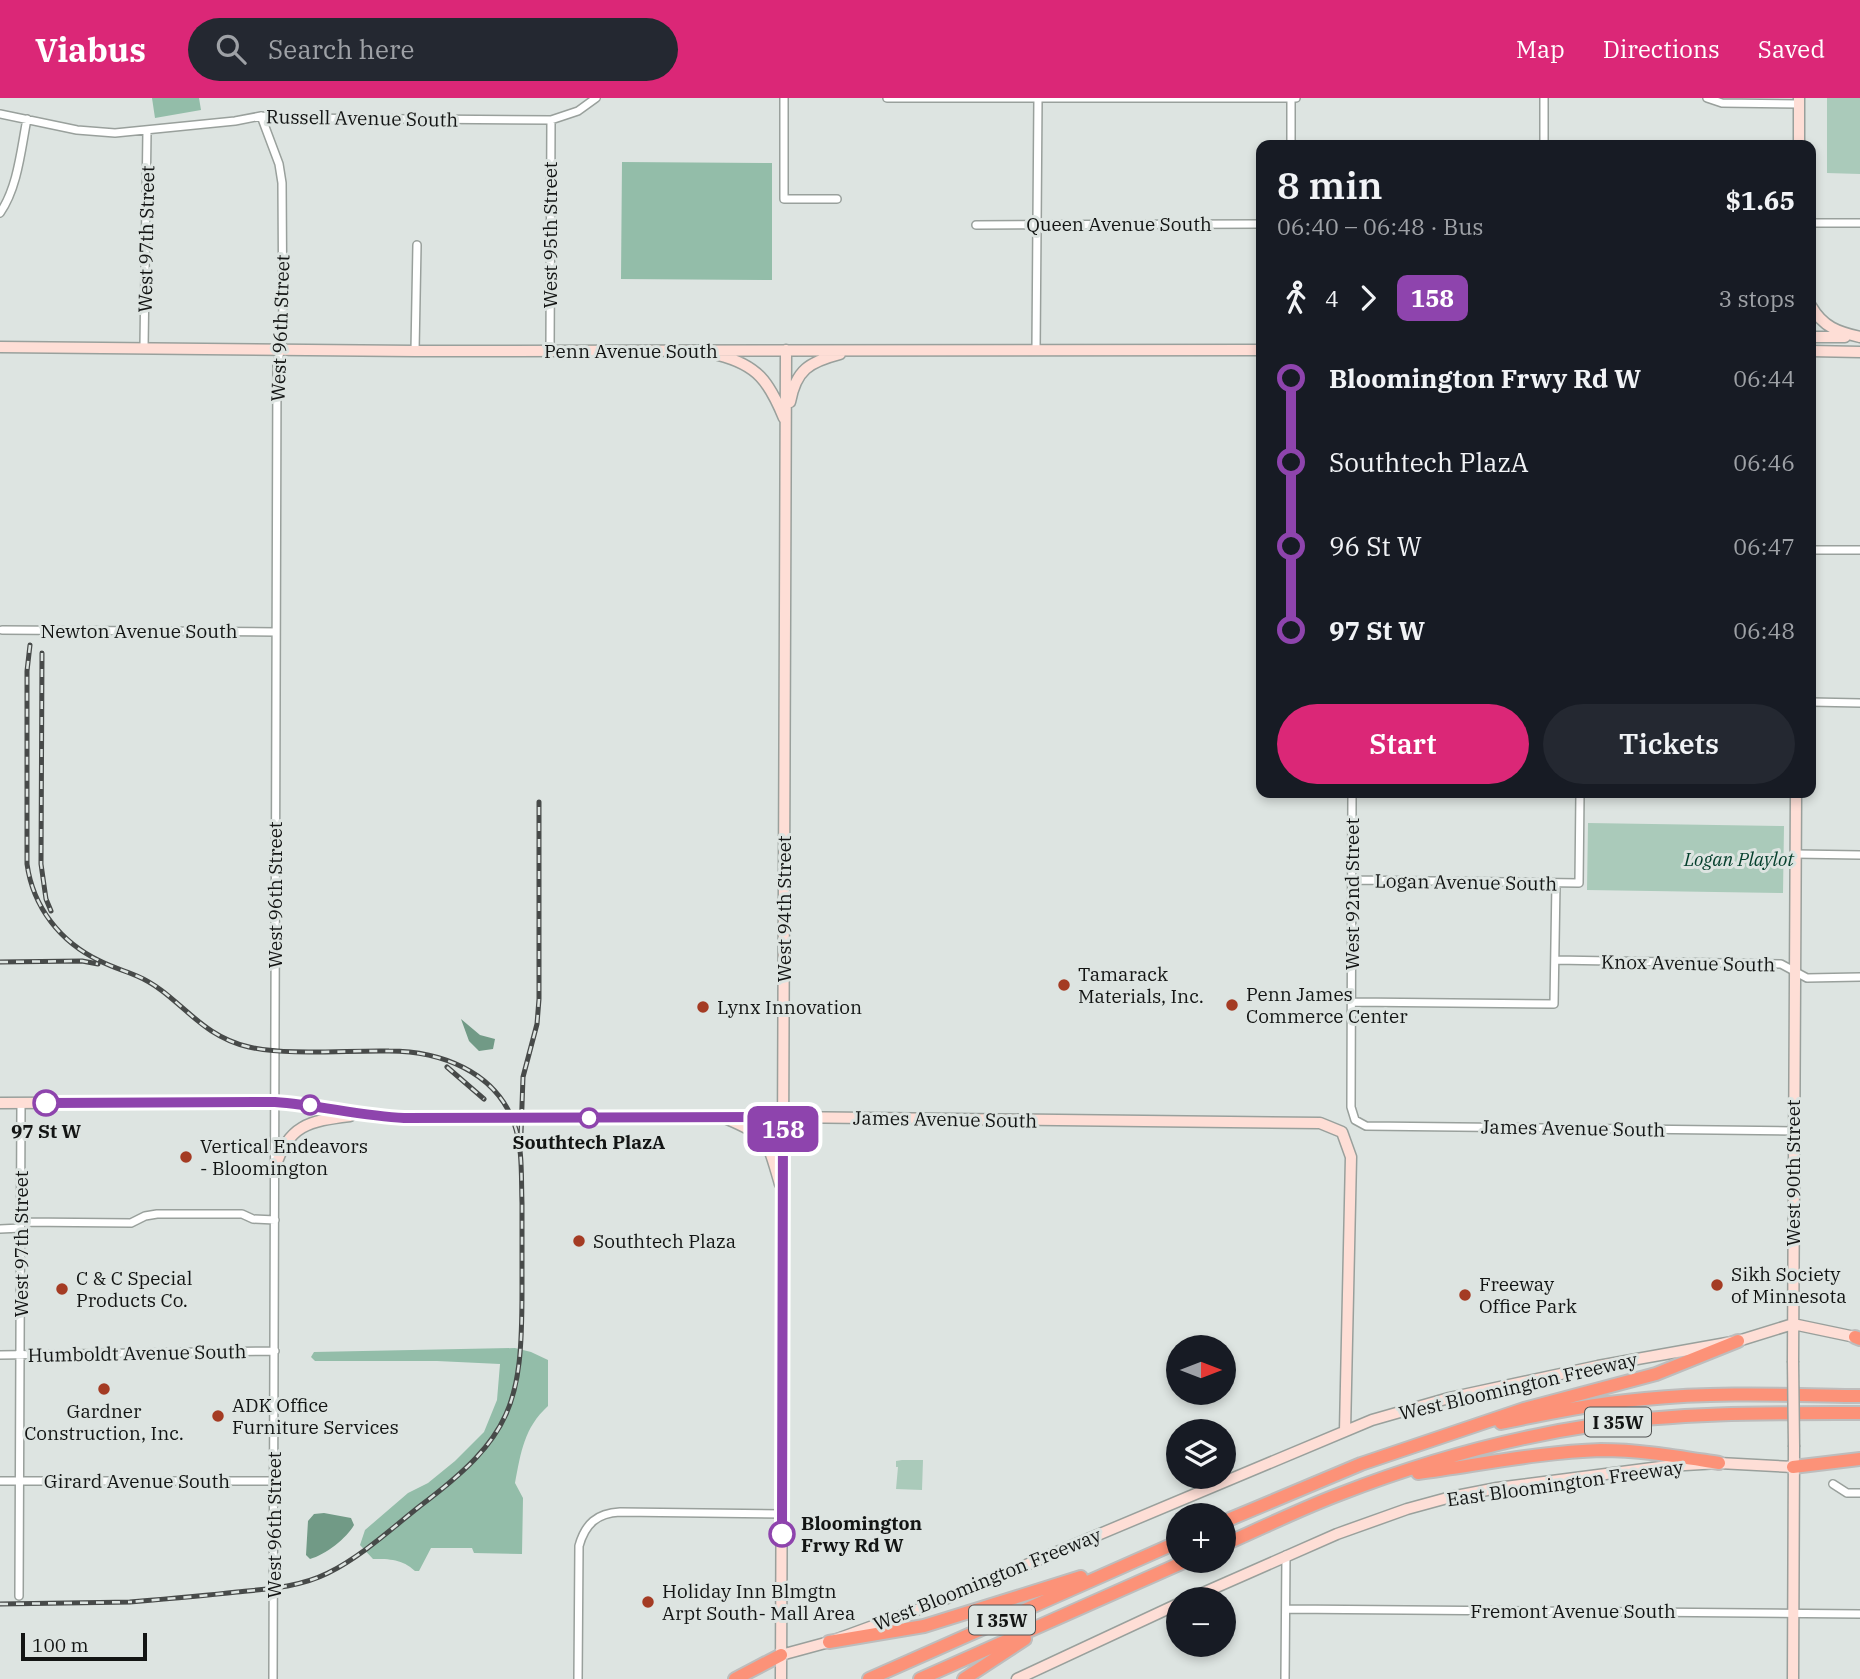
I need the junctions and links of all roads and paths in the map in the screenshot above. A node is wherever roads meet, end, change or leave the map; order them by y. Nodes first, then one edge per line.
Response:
1 (596, 98) edge
2 (784, 98) edge
3 (887, 98) edge
4 (1294, 98) edge
5 (1544, 98) edge
6 (1707, 98) edge
7 (1038, 99) edge
8 (1799, 101) edge
9 (0, 114) edge
10 (261, 116) junction
11 (27, 118) junction
12 (551, 120) junction
13 (148, 131) junction
14 (1291, 140) edge
15 (1544, 140) edge
16 (1799, 140) edge
17 (837, 199) dead end
18 (0, 213) edge
19 (1816, 223) edge
20 (1860, 223) edge
21 (1256, 224) edge
22 (976, 225) dead end
23 (1038, 225) junction
24 (416, 245) dead end
25 (1816, 313) edge
26 (1816, 337) edge
27 (1860, 337) edge
28 (0, 346) edge
29 (144, 347) junction
30 (280, 348) junction
31 (786, 350) junction
32 (1036, 350) junction
33 (1256, 350) edge
34 (415, 351) junction
35 (550, 351) junction
36 (704, 351) junction
37 (853, 351) junction
38 (1816, 351) edge
39 (1860, 352) edge
40 (785, 423) junction
41 (1816, 550) edge
42 (1860, 550) edge
43 (2, 630) dead end
44 (276, 632) junction
45 (1816, 702) edge
46 (1860, 702) edge
47 (1352, 798) edge
48 (1580, 798) edge
49 (1796, 798) edge
50 (1795, 854) junction
51 (1860, 855) edge
52 (1352, 880) junction
53 (1556, 883) junction
54 (1555, 960) junction
55 (1794, 971) junction
56 (1860, 977) edge
57 (1352, 1002) junction
58 (275, 1102) junction
59 (0, 1103) edge
60 (21, 1103) junction
61 (364, 1115) junction
62 (783, 1117) junction
63 (723, 1118) junction
64 (1355, 1120) joint
65 (1793, 1131) junction
66 (275, 1168) junction
67 (783, 1192) junction
68 (275, 1220) junction
69 (21, 1225) junction
70 (0, 1228) edge
71 (1793, 1324) junction
72 (1858, 1338) edge
73 (1738, 1341) junction
74 (275, 1351) junction
75 (0, 1354) edge
76 (20, 1354) junction
77 (1860, 1396) edge
78 (1860, 1413) edge
79 (1345, 1431) junction
80 (1440, 1437) junction
81 (1860, 1459) edge
82 (1719, 1463) junction
83 (1793, 1467) junction
84 (1383, 1478) junction
85 (0, 1481) edge
86 (20, 1481) junction
87 (274, 1481) junction
88 (1833, 1484) dead end
89 (1860, 1493) edge
90 (782, 1514) junction
91 (1236, 1517) edge
92 (1236, 1539) edge
93 (1166, 1547) edge
94 (1286, 1555) junction
95 (1135, 1561) junction
96 (1166, 1570) edge
97 (1216, 1587) edge
98 (19, 1596) dead end
99 (1286, 1609) junction
100 (1166, 1610) edge
101 (1793, 1613) junction
102 (1860, 1614) edge
103 (1056, 1619) junction
104 (829, 1642) junction
105 (781, 1655) junction
106 (273, 1679) edge
107 (578, 1679) edge
108 (735, 1679) edge
109 (780, 1679) edge
110 (869, 1679) edge
111 (920, 1679) edge
112 (964, 1679) edge
113 (1017, 1679) edge
114 (1285, 1679) edge
115 (1793, 1679) edge

1 - 12 street, Russell Avenue South
2 - 17 street
3 - 7 street
4 - 7 street
4 - 14 street
5 - 15 street
6 - 8 street
7 - 23 street
8 - 16 street
9 - 11 street, Russell Avenue South
10 - 12 street, Russell Avenue South
10 - 13 street, Russell Avenue South
10 - 30 street, West 96th Street
11 - 13 street, Russell Avenue South
11 - 18 street
12 - 35 street, West 95th Street
13 - 29 street, West 97th Street
19 - 20 street
21 - 23 street, Queen Avenue South
22 - 23 street, Queen Avenue South
23 - 32 street
24 - 34 street
25 - 27 street
26 - 27 street
28 - 29 street, Penn Avenue South
29 - 30 street, Penn Avenue South
30 - 34 street, Penn Avenue South
30 - 44 street, West 96th Street
31 - 36 street, Penn Avenue South
31 - 37 street, Penn Avenue South
31 - 40 street, West 94th Street
32 - 33 street, Penn Avenue South
32 - 37 street, Penn Avenue South
34 - 35 street, Penn Avenue South
35 - 36 street, Penn Avenue South
36 - 40 street
37 - 40 street
38 - 39 street
40 - 62 street, West 94th Street
41 - 42 street
43 - 44 street, Newton Avenue South
44 - 58 street, West 96th Street
45 - 46 street
47 - 52 street, West 92nd Street
48 - 53 street, Logan Avenue South
49 - 50 street, West 90th Street
50 - 51 street
50 - 55 street, West 90th Street
52 - 53 street, Logan Avenue South
52 - 57 street, West 92nd Street
53 - 54 street
54 - 55 street, Knox Avenue South
54 - 57 street
55 - 56 street, Knox Avenue South
55 - 65 street, West 90th Street
57 - 64 street, West 92nd Street
58 - 60 street, James Avenue South
58 - 61 street, James Avenue South
58 - 66 street, West 96th Street
59 - 60 street, James Avenue South
60 - 69 street, West 97th Street
61 - 63 street, James Avenue South
61 - 66 street
62 - 63 street, James Avenue South
62 - 67 street, West 94th Street
62 - 79 street, James Avenue South
63 - 67 street
64 - 65 street, James Avenue South
65 - 71 street, West 90th Street
66 - 68 street, West 96th Street
67 - 90 street, West 94th Street
68 - 69 street
68 - 74 street, West 96th Street
69 - 70 street
69 - 76 street, West 97th Street
71 - 72 street
71 - 73 street, West Bloomington Freeway
71 - 83 street, West 90th Street, bridge
73 - 79 street, West Bloomington Freeway
73 - 80 highway
74 - 76 street, Humboldt Avenue South
74 - 87 street, West 96th Street
75 - 76 street, Humboldt Avenue South
76 - 86 street, West 97th Street
77 - 80 highway, I 35W
78 - 84 highway, I 35W
79 - 104 street, West Bloomington Freeway
80 - 91 highway, I 35W
81 - 83 highway
82 - 83 street, East Bloomington Freeway
82 - 84 highway
82 - 94 street, East Bloomington Freeway
83 - 101 street, West 90th Street
84 - 92 highway, I 35W
85 - 86 street, Girard Avenue South
86 - 87 street, Girard Avenue South
86 - 98 street, West 97th Street
87 - 106 street, West 96th Street
88 - 89 street
90 - 105 street, West 94th Street
90 - 107 street
93 - 95 highway, I 35W
94 - 97 street, East Bloomington Freeway
94 - 99 street
95 - 104 highway
95 - 110 highway, I 35W
96 - 103 highway, I 35W
99 - 101 street, Fremont Avenue South
99 - 114 street
100 - 113 street
101 - 102 street, Fremont Avenue South
101 - 115 street, West 90th Street
103 - 111 highway, I 35W
103 - 112 highway
104 - 105 street, West Bloomington Freeway
105 - 108 highway
105 - 109 street, West 94th Street

